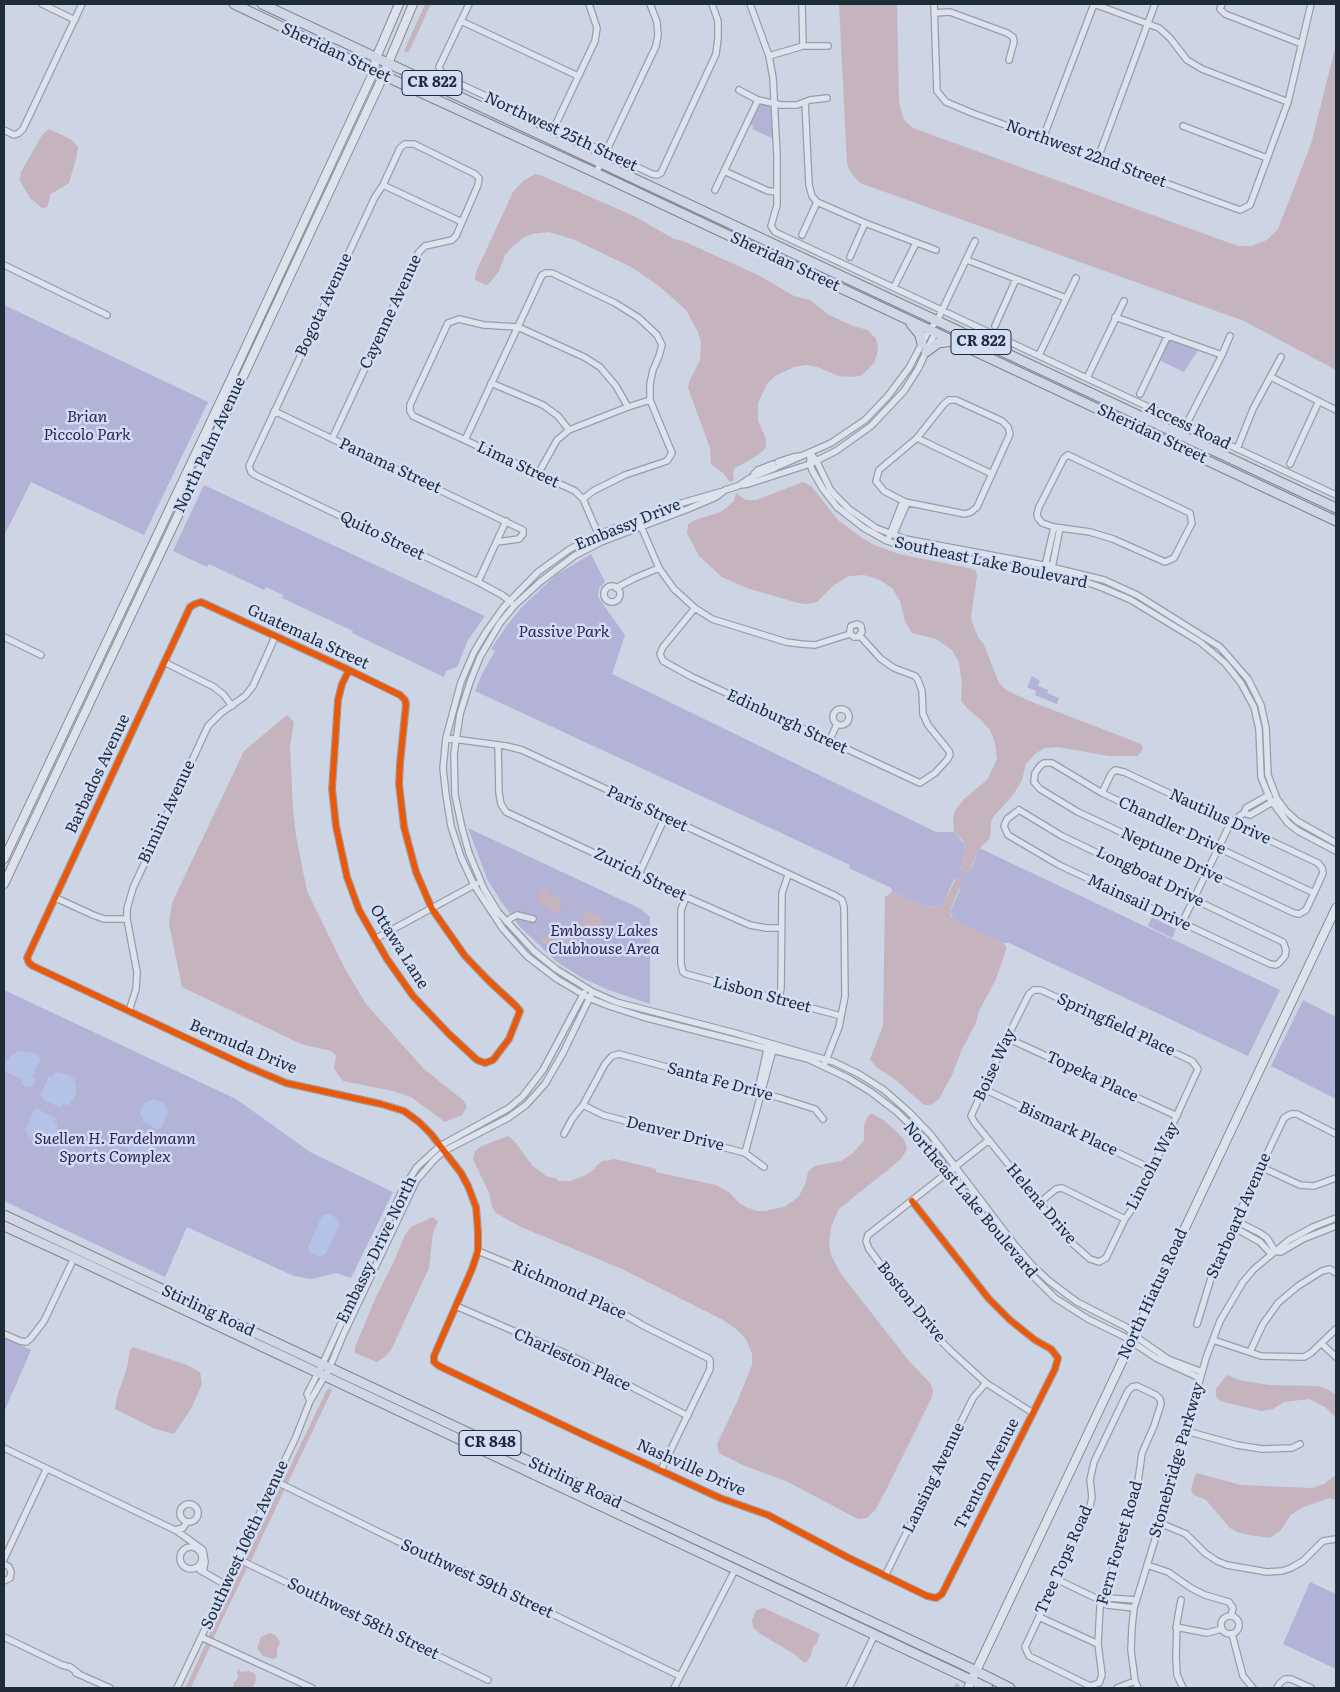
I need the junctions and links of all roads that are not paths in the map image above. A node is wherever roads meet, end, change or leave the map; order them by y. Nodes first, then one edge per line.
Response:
1 (42, 4) edge
2 (82, 4) edge
3 (234, 4) edge
4 (262, 4) edge
5 (399, 4) edge
6 (413, 4) edge
7 (469, 4) edge
8 (589, 4) edge
9 (650, 4) edge
10 (712, 4) edge
11 (758, 4) edge
12 (802, 4) edge
13 (934, 4) edge
14 (1094, 4) edge
15 (1155, 4) edge
16 (1222, 4) edge
17 (1311, 4) edge
18 (750, 5) edge
19 (934, 13) junction
20 (75, 20) junction
21 (461, 21) junction
22 (1148, 24) junction
23 (1302, 44) junction
24 (803, 46) junction
25 (828, 46) dead end
26 (769, 56) junction
27 (376, 58) junction
28 (1009, 60) dead end
29 (388, 63) junction
30 (374, 71) junction
31 (384, 76) junction
32 (578, 76) junction
33 (739, 90) dead end
34 (827, 98) dead end
35 (758, 100) junction
36 (805, 102) junction
37 (1288, 102) junction
38 (775, 104) junction
39 (1184, 126) dead end
40 (554, 128) junction
41 (4, 130) edge
42 (1044, 138) junction
43 (606, 152) junction
44 (1098, 158) junction
45 (1268, 158) junction
46 (601, 163) junction
47 (724, 171) junction
48 (596, 174) junction
49 (479, 178) joint
50 (383, 185) junction
51 (715, 190) dead end
52 (777, 192) junction
53 (817, 202) junction
54 (462, 222) junction
55 (865, 224) junction
56 (802, 235) dead end
57 (975, 241) dead end
58 (916, 243) junction
59 (936, 250) dead end
60 (850, 257) dead end
61 (967, 260) junction
62 (4, 265) edge
63 (846, 265) junction
64 (841, 276) junction
65 (1076, 278) dead end
66 (1016, 279) junction
67 (894, 287) junction
68 (1066, 298) junction
69 (1124, 301) dead end
70 (942, 311) junction
71 (107, 315) dead end
72 (1115, 317) junction
73 (908, 320) junction
74 (937, 321) junction
75 (995, 326) dead end
76 (518, 327) junction
77 (933, 331) junction
78 (1168, 335) junction
79 (1230, 336) dead end
80 (952, 341) junction
81 (924, 348) junction
82 (1222, 355) junction
83 (1039, 356) junction
84 (1281, 357) dead end
85 (1272, 377) junction
86 (1087, 378) junction
87 (491, 383) junction
88 (1140, 394) dead end
89 (650, 400) junction
90 (1319, 401) junction
91 (628, 407) junction
92 (1336, 410) edge
93 (274, 411) junction
94 (1132, 412) junction
95 (1127, 422) junction
96 (1186, 425) junction
97 (570, 430) junction
98 (917, 438) junction
99 (332, 439) junction
100 (466, 440) junction
101 (1237, 449) junction
102 (810, 453) junction
103 (816, 460) junction
104 (810, 464) junction
105 (1290, 464) dead end
106 (250, 469) joint
107 (538, 474) junction
108 (992, 474) junction
109 (738, 486) junction
110 (725, 490) junction
111 (1336, 494) edge
112 (583, 499) junction
113 (905, 502) junction
114 (1332, 506) edge
115 (1324, 515) junction
116 (506, 520) junction
117 (639, 520) junction
118 (1336, 521) edge
119 (1057, 527) junction
120 (642, 528) junction
121 (158, 532) junction
122 (598, 534) junction
123 (890, 534) junction
124 (168, 536) junction
125 (887, 541) junction
126 (497, 542) junction
127 (602, 542) junction
128 (1049, 567) junction
129 (658, 568) junction
130 (1047, 574) junction
131 (478, 582) junction
132 (616, 588) dead end
133 (198, 603) joint
134 (512, 603) junction
135 (695, 608) junction
136 (850, 634) junction
137 (860, 636) junction
138 (4, 637) edge
139 (275, 637) junction
140 (41, 655) dead end
141 (164, 662) junction
142 (349, 670) junction
143 (232, 706) junction
144 (837, 724) dead end
145 (446, 738) junction
146 (456, 739) junction
147 (829, 742) junction
148 (498, 746) junction
149 (1035, 773) joint
150 (1102, 793) junction
151 (1271, 794) junction
152 (1274, 801) junction
153 (1244, 813) junction
154 (665, 817) junction
155 (1007, 819) joint
156 (1231, 822) junction
157 (1336, 842) edge
158 (1218, 848) junction
159 (1336, 851) edge
160 (4, 860) edge
161 (13, 864) junction
162 (1206, 872) junction
163 (639, 874) junction
164 (788, 875) junction
165 (480, 882) junction
166 (4, 884) edge
167 (474, 886) junction
168 (1314, 893) junction
169 (686, 897) junction
170 (56, 898) junction
171 (1194, 898) junction
172 (1336, 908) edge
173 (432, 909) junction
174 (127, 919) junction
175 (533, 919) dead end
176 (507, 922) junction
177 (1182, 923) junction
178 (781, 928) junction
179 (375, 939) junction
180 (1285, 956) joint
181 (28, 960) joint
182 (590, 990) junction
183 (1034, 990) joint
184 (586, 996) junction
185 (779, 999) junction
186 (129, 1011) junction
187 (841, 1016) junction
188 (1007, 1038) junction
189 (771, 1046) junction
190 (826, 1063) junction
191 (1197, 1065) joint
192 (984, 1088) junction
193 (761, 1094) junction
194 (583, 1105) junction
195 (1177, 1116) junction
196 (823, 1119) dead end
197 (564, 1134) dead end
198 (1336, 1134) edge
199 (989, 1140) junction
200 (442, 1149) junction
201 (745, 1153) junction
202 (764, 1167) dead end
203 (1261, 1167) junction
204 (1152, 1169) junction
205 (952, 1170) junction
206 (1336, 1178) edge
207 (912, 1201) junction
208 (1039, 1203) junction
209 (4, 1215) edge
210 (1336, 1218) edge
211 (1126, 1219) junction
212 (1237, 1225) junction
213 (4, 1226) edge
214 (1336, 1226) edge
215 (478, 1251) junction
216 (1273, 1253) junction
217 (74, 1258) junction
218 (1099, 1262) joint
219 (1336, 1273) edge
220 (1077, 1302) junction
221 (456, 1306) junction
222 (1073, 1310) junction
223 (1197, 1324) dead end
224 (1336, 1329) edge
225 (4, 1334) edge
226 (1132, 1337) junction
227 (1213, 1340) junction
228 (1321, 1343) junction
229 (1250, 1352) junction
230 (1336, 1357) edge
231 (324, 1371) junction
232 (1201, 1375) junction
233 (986, 1383) junction
234 (1160, 1399) joint
235 (1033, 1413) junction
236 (688, 1416) junction
237 (1186, 1431) junction
238 (1300, 1444) dead end
239 (4, 1448) edge
240 (46, 1470) junction
241 (661, 1470) junction
242 (275, 1481) junction
243 (181, 1518) junction
244 (187, 1522) junction
245 (1160, 1523) junction
246 (177, 1530) junction
247 (184, 1537) junction
248 (1336, 1539) edge
249 (186, 1549) junction
250 (4, 1559) edge
251 (238, 1559) junction
252 (4, 1564) edge
253 (737, 1564) junction
254 (1147, 1565) junction
255 (197, 1566) junction
256 (203, 1572) junction
257 (885, 1576) junction
258 (1056, 1579) junction
259 (4, 1581) edge
260 (226, 1585) junction
261 (936, 1598) joint
262 (1136, 1600) junction
263 (1181, 1600) dead end
264 (1102, 1601) junction
265 (1134, 1608) junction
266 (1231, 1616) junction
267 (1039, 1617) junction
268 (1176, 1627) junction
269 (1222, 1629) junction
270 (875, 1634) junction
271 (1232, 1634) junction
272 (4, 1637) edge
273 (201, 1637) junction
274 (1098, 1644) junction
275 (976, 1670) junction
276 (680, 1676) junction
277 (488, 1680) dead end
278 (1135, 1681) junction
279 (970, 1684) edge
280 (1093, 1686) joint
281 (110, 1688) edge
282 (177, 1688) edge
283 (312, 1688) edge
284 (674, 1688) edge
285 (849, 1688) edge
286 (988, 1688) edge
287 (1010, 1688) edge
288 (1118, 1688) edge
289 (1138, 1688) edge
290 (1183, 1688) edge
291 (1252, 1688) edge
292 (1277, 1688) edge
293 (1311, 1688) edge

1 - 20 street
2 - 20 street
3 - 30 main road, Sheridan Street / CR 822
4 - 27 main road, Sheridan Street / CR 822
5 - 27 main road, North Palm Avenue
6 - 29 main road, North Palm Avenue
7 - 21 street
8 - 32 street
9 - 43 street
10 - 43 street, Northwest 25th Street
11 - 18 street
12 - 24 street
13 - 19 street
14 - 22 street
14 - 42 street
15 - 22 street
16 - 23 street
17 - 23 street
18 - 26 street
19 - 28 street
19 - 42 street, Northwest 22nd Street
20 - 41 street
21 - 32 street
21 - 40 street, Northwest 25th Street
22 - 37 street
22 - 44 street
23 - 37 street
24 - 25 street
24 - 26 street
26 - 38 street
27 - 29 main road, Sheridan Street / CR 822
27 - 30 main road, North Palm Avenue
29 - 31 main road, North Palm Avenue
29 - 46 main road, Sheridan Street / CR 822
30 - 31 main road, Sheridan Street / CR 822
30 - 121 main road, North Palm Avenue
31 - 48 main road, Sheridan Street / CR 822
31 - 124 main road, North Palm Avenue
32 - 40 street
33 - 35 street
34 - 36 street
35 - 38 street
35 - 47 street
36 - 38 street
36 - 53 street
37 - 45 street
38 - 52 street
39 - 45 street
40 - 43 street, Northwest 25th Street
42 - 44 street, Northwest 22nd Street
43 - 46 street
44 - 45 street, Northwest 22nd Street
46 - 48 street
46 - 64 main road, Sheridan Street / CR 822
47 - 51 street
47 - 52 street
48 - 73 main road, Sheridan Street / CR 822
49 - 50 street, Bogota Avenue
49 - 54 street, Cayenne Avenue
50 - 54 street
50 - 93 street, Bogota Avenue
52 - 63 street
53 - 55 street
53 - 56 street
54 - 99 street, Cayenne Avenue
55 - 58 street
55 - 60 street
57 - 61 street, Embassy Drive
58 - 59 street
58 - 67 street
61 - 66 street
61 - 70 street, Embassy Drive
62 - 71 street
63 - 64 street
63 - 67 street
64 - 74 main road, Sheridan Street / CR 822
65 - 68 street
66 - 68 street
66 - 75 street
67 - 70 street
68 - 83 street
69 - 72 street
70 - 74 street, Embassy Drive
70 - 83 street, Access Road
72 - 78 street
72 - 86 street
73 - 77 main road, Sheridan Street / CR 822
73 - 81 main road
74 - 77 street, Embassy Drive
74 - 94 main road, Sheridan Street / CR 822
76 - 87 street
76 - 89 street
76 - 91 street
76 - 100 street, Lima Street
77 - 80 main road, Sheridan Street / CR 822
77 - 81 street, Embassy Drive
78 - 82 street
78 - 88 street
79 - 82 street
80 - 81 main road
80 - 95 main road, Sheridan Street / CR 822
81 - 102 street, Embassy Drive
81 - 103 street, Embassy Drive
82 - 96 street
83 - 86 street, Access Road
84 - 85 street
85 - 90 street
85 - 101 street
86 - 96 street, Access Road
87 - 97 street
87 - 100 street
89 - 91 street
89 - 112 street
90 - 92 street
90 - 105 street
91 - 97 street
93 - 99 street, Panama Street
93 - 106 street, Bogota Avenue
94 - 95 main road
94 - 114 main road, Sheridan Street / CR 822
95 - 115 main road, Sheridan Street / CR 822
96 - 101 street, Access Road
97 - 107 street
98 - 108 street
98 - 108 street
98 - 113 street
99 - 116 street, Panama Street
100 - 107 street, Lima Street
101 - 111 street, Access Road
102 - 103 street, Southeast Lake Boulevard
102 - 104 street, Southeast Lake Boulevard
102 - 109 street, Embassy Drive
103 - 104 street, Embassy Drive
103 - 123 street, Southeast Lake Boulevard
104 - 109 street, Embassy Drive
104 - 125 street, Southeast Lake Boulevard
106 - 131 street, Quito Street
107 - 112 street, Lima Street
108 - 113 street
109 - 110 street, Embassy Drive
110 - 117 street, Embassy Drive
110 - 120 street, Embassy Drive
112 - 122 street
113 - 123 street
114 - 115 main road
115 - 118 main road, Sheridan Street / CR 822
116 - 126 street
116 - 126 street, Panama Street
117 - 120 street
117 - 122 street, Embassy Drive
119 - 119 street
119 - 128 street
120 - 127 street, Embassy Drive
120 - 129 street
121 - 124 main road
121 - 160 main road, North Palm Avenue
122 - 127 street
122 - 134 street, Embassy Drive
123 - 125 street
123 - 128 street, Southeast Lake Boulevard
124 - 161 main road, North Palm Avenue
125 - 130 street, Southeast Lake Boulevard
126 - 131 street
127 - 134 street, Embassy Drive
128 - 130 street
128 - 151 street, Southeast Lake Boulevard
129 - 132 street
129 - 135 street
130 - 151 street, Southeast Lake Boulevard
131 - 134 street, Quito Street
133 - 139 street, Guatemala Street
133 - 141 street, Barbados Avenue
134 - 145 street, Embassy Drive
134 - 146 street, Embassy Drive
135 - 136 street
135 - 147 street, Edinburgh Street
136 - 137 street
136 - 137 street
137 - 147 street, Edinburgh Street
138 - 140 street
139 - 142 street, Guatemala Street
139 - 143 street, Bimini Avenue
141 - 143 street
141 - 170 street, Barbados Avenue
142 - 173 street, Guatemala Street
142 - 179 street, Ottawa Lane
143 - 174 street, Bimini Avenue
144 - 147 street
145 - 146 street, Paris Street
145 - 167 street, Embassy Drive
146 - 148 street, Paris Street
146 - 165 street, Embassy Drive
148 - 154 street, Paris Street
148 - 163 street, Zurich Street
149 - 150 street, Chandler Drive
149 - 162 street, Neptune Drive
150 - 156 street, Nautilus Drive
150 - 158 street, Chandler Drive
151 - 152 street, Southeast Lake Boulevard
151 - 153 street
152 - 153 street
152 - 157 street, Southeast Lake Boulevard
152 - 159 street, Southeast Lake Boulevard
153 - 156 street
154 - 163 street
154 - 164 street, Paris Street
155 - 171 street, Longboat Drive
155 - 177 street, Mainsail Drive
156 - 158 street
156 - 168 street, Nautilus Drive
158 - 162 street
158 - 168 street, Chandler Drive
160 - 161 main road
161 - 166 main road, North Palm Avenue
162 - 168 street, Neptune Drive
162 - 171 street
163 - 169 street, Zurich Street
164 - 178 street
164 - 187 street, Paris Street
165 - 167 street
165 - 176 street, Embassy Drive
167 - 173 street
167 - 184 street, Embassy Drive
169 - 178 street, Zurich Street
169 - 185 street, Lisbon Street
170 - 174 street
170 - 181 street, Barbados Avenue
171 - 177 street
171 - 180 street, Longboat Drive
172 - 226 main road, North Hiatus Road
173 - 179 street
173 - 179 street, Ottawa Lane
174 - 186 street, Bimini Avenue
175 - 176 street
176 - 182 street, Embassy Drive
177 - 180 street, Mainsail Drive
178 - 185 street
181 - 186 street, Bermuda Drive
182 - 184 street, Embassy Drive North
182 - 189 street, Northeast Lake Boulevard
183 - 188 street, Boise Way
183 - 191 street, Springfield Place
184 - 189 street, Northeast Lake Boulevard
184 - 200 street, Embassy Drive North
184 - 200 street, Embassy Drive North
185 - 187 street, Lisbon Street
186 - 200 street, Bermuda Drive
187 - 190 street
188 - 192 street, Boise Way
188 - 195 street, Topeka Place
189 - 190 street, Northeast Lake Boulevard
189 - 193 street
190 - 205 street, Northeast Lake Boulevard
190 - 205 street, Northeast Lake Boulevard
191 - 195 street, Lincoln Way
192 - 199 street, Boise Way
192 - 204 street, Bismark Place
193 - 194 street, Santa Fe Drive
193 - 196 street, Santa Fe Drive
193 - 201 street
194 - 197 street
194 - 201 street, Denver Drive
195 - 204 street, Lincoln Way
198 - 203 street, Starboard Avenue
199 - 205 street
199 - 208 street, Helena Drive
200 - 215 street, Bermuda Drive
200 - 231 street, Embassy Drive North
201 - 202 street, Denver Drive
203 - 206 street
203 - 212 street, Starboard Avenue
204 - 211 street, Lincoln Way
205 - 207 street
205 - 220 street, Northeast Lake Boulevard
205 - 222 street, Northeast Lake Boulevard
207 - 233 street, Boston Drive
207 - 235 street, Trenton Avenue
208 - 211 street
208 - 218 street, Helena Drive
209 - 231 main road, Stirling Road / CR 848
210 - 216 street, Stonebridge Parkway
211 - 218 street, Lincoln Way
212 - 216 street
212 - 223 street, Starboard Avenue
213 - 217 main road, Stirling Road / CR 848
214 - 216 street, Stonebridge Parkway
215 - 221 street
215 - 236 street, Richmond Place
216 - 227 street, Stonebridge Parkway
217 - 225 street
217 - 231 main road, Stirling Road / CR 848
219 - 229 street
220 - 222 street
220 - 226 street, Northeast Lake Boulevard
221 - 236 street, Charleston Place
221 - 241 street, Nashville Drive
222 - 226 street, Northeast Lake Boulevard
224 - 228 street
226 - 232 street, Northeast Lake Boulevard
226 - 275 main road, North Hiatus Road
227 - 229 street
227 - 232 street, Stonebridge Parkway
228 - 229 street
228 - 230 street
231 - 242 street, Southwest 106th Avenue
231 - 253 main road, Stirling Road / CR 848
232 - 237 street, Stonebridge Parkway
233 - 235 street, Boston Drive
233 - 257 street, Lansing Avenue
234 - 258 street, Tree Tops Road
234 - 264 street, Fern Forest Road
235 - 261 street, Trenton Avenue
236 - 241 street
237 - 238 street
237 - 245 street, Stonebridge Parkway
239 - 240 street
240 - 246 street
240 - 250 street
241 - 257 street, Nashville Drive
242 - 251 street, Southwest 106th Avenue
242 - 276 street, Southwest 59th Street
243 - 244 street
243 - 244 street
243 - 246 street
244 - 246 street
245 - 248 street
245 - 254 street, Stonebridge Parkway
246 - 247 street
247 - 249 street
247 - 256 street
249 - 255 street
249 - 255 street
251 - 260 street, Southwest 106th Avenue
251 - 277 street, Southwest 58th Street
252 - 259 street
253 - 270 main road, Stirling Road / CR 848
253 - 275 main road, Stirling Road / CR 848
253 - 276 street
254 - 262 street, Stonebridge Parkway
254 - 266 street
255 - 256 street
256 - 260 street
257 - 261 street, Nashville Drive
258 - 264 street
258 - 267 street, Tree Tops Road
260 - 273 street, Southwest 106th Avenue
262 - 264 street
262 - 265 street, Stonebridge Parkway
263 - 268 street
264 - 265 street
264 - 274 street, Fern Forest Road
265 - 278 street, Stonebridge Parkway
266 - 269 street
266 - 271 street
267 - 274 street
267 - 280 street, Tree Tops Road
268 - 269 street
268 - 290 street
269 - 271 street
270 - 279 main road, Stirling Road / CR 848
270 - 285 street
271 - 291 street
272 - 281 street
273 - 282 street, Southwest 106th Avenue
273 - 283 street
274 - 280 street, Fern Forest Road
275 - 279 main road, North Hiatus Road
275 - 287 main road, Stirling Road / CR 848
276 - 284 street
278 - 288 street
278 - 289 street, Stonebridge Parkway
279 - 286 main road, Stirling Road / CR 848
292 - 293 street

